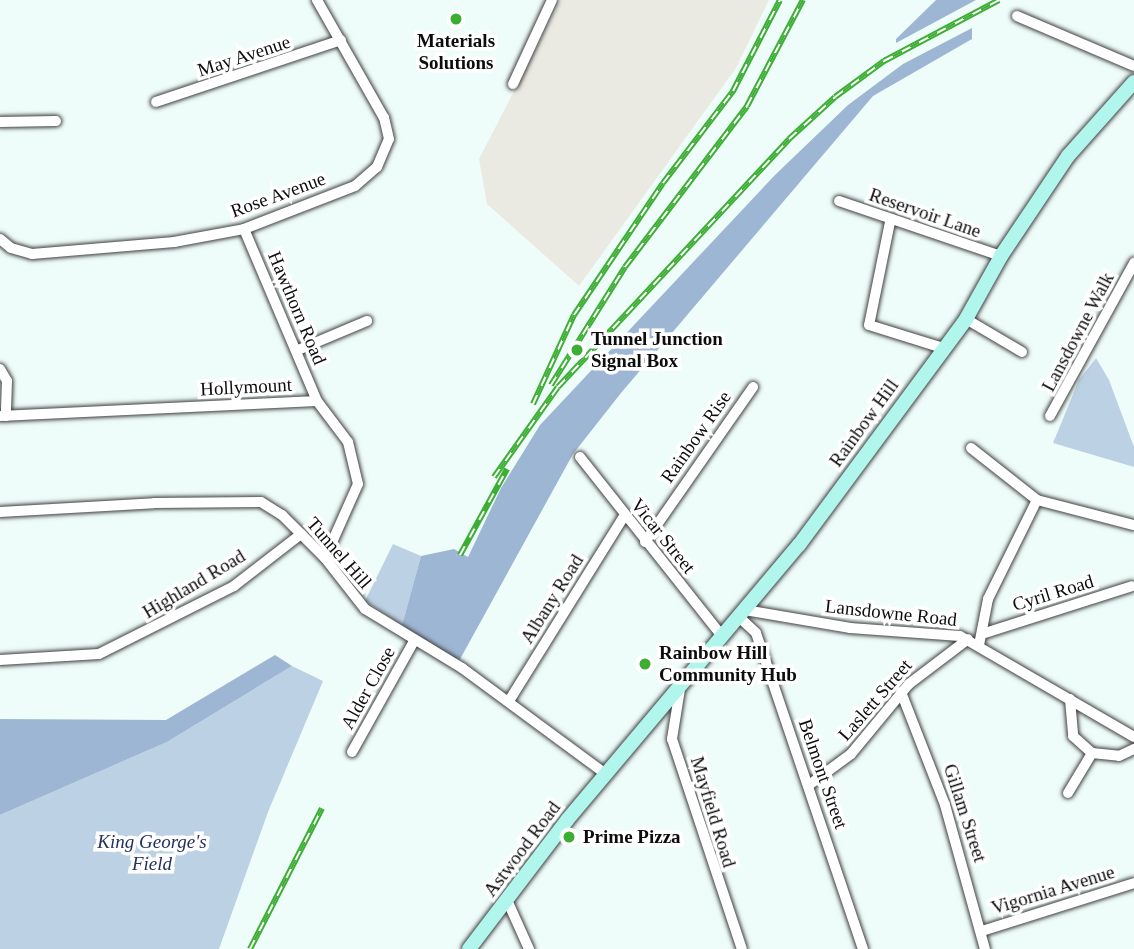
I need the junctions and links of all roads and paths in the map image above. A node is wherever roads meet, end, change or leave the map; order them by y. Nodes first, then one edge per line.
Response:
1 (317, 0) edge
2 (552, 0) edge
3 (1017, 16) dead end
4 (341, 40) junction
5 (1134, 66) edge
6 (1134, 82) edge
7 (513, 83) dead end
8 (156, 102) dead end
9 (56, 121) dead end
10 (0, 122) edge
11 (839, 201) dead end
12 (890, 222) junction
13 (244, 229) junction
14 (0, 239) edge
15 (1000, 256) junction
16 (1134, 263) edge
17 (966, 318) junction
18 (367, 321) dead end
19 (943, 348) junction
20 (298, 350) junction
21 (1022, 352) dead end
22 (0, 369) edge
23 (753, 387) dead end
24 (317, 401) junction
25 (3, 416) edge
26 (1050, 416) dead end
27 (971, 447) dead end
28 (580, 457) dead end
29 (1037, 500) junction
30 (0, 512) edge
31 (624, 516) junction
32 (1134, 526) edge
33 (301, 534) junction
34 (645, 542) junction
35 (326, 558) junction
36 (1132, 586) dead end
37 (742, 613) junction
38 (985, 633) junction
39 (721, 635) junction
40 (968, 639) junction
41 (414, 641) junction
42 (979, 645) junction
43 (0, 660) edge
44 (682, 683) junction
45 (901, 692) junction
46 (1070, 699) junction
47 (509, 701) junction
48 (1134, 737) edge
49 (1134, 750) edge
50 (352, 752) dead end
51 (1092, 753) junction
52 (606, 774) junction
53 (809, 785) junction
54 (1068, 793) dead end
55 (1134, 883) edge
56 (507, 900) junction
57 (982, 931) junction
58 (470, 949) edge
59 (529, 949) edge
60 (742, 949) edge
61 (863, 949) edge
62 (985, 949) edge

1 - 4 street, Rose Avenue
2 - 7 street
3 - 5 street
4 - 8 street, May Avenue
4 - 13 street, Rose Avenue
6 - 15 main road, Rainbow Hill
9 - 10 street
11 - 12 street, Reservoir Lane
12 - 15 street, Reservoir Lane
12 - 19 street
13 - 14 street, Rose Avenue
13 - 20 street, Hawthorn Road
15 - 17 main road, Rainbow Hill
16 - 26 street, Lansdowne Walk
17 - 19 main road, Rainbow Hill
17 - 21 street
18 - 20 street
19 - 37 main road, Rainbow Hill
20 - 24 street, Hawthorn Road
22 - 25 street
23 - 34 street, Rainbow Rise
24 - 25 street, Hollymount
24 - 35 street, Hollymount
27 - 29 street
28 - 31 street, Vicar Street
29 - 32 street
29 - 38 street
30 - 33 street, Tunnel Hill
31 - 34 street, Vicar Street
31 - 47 street, Albany Road
33 - 35 street, Tunnel Hill
33 - 43 street, Highland Road
34 - 39 street, Vicar Street
35 - 41 street, Tunnel Hill
36 - 38 street, Cyril Road
37 - 39 main road, Rainbow Hill
37 - 40 street, Lansdowne Road
37 - 53 street, Belmont Street
38 - 42 street
39 - 44 main road, Rainbow Hill
40 - 42 street, Lansdowne Road
40 - 45 street, Laslett Street
41 - 47 street, Tunnel Hill
41 - 50 street, Alder Close
42 - 46 street, Lansdowne Road
44 - 52 main road, Rainbow Hill
44 - 60 street, Mayfield Road
45 - 53 street, Laslett Street
45 - 57 street, Gillam Street
46 - 48 street, Lansdowne Road
46 - 51 street
47 - 52 street, Tunnel Hill
49 - 51 street
51 - 54 street
52 - 56 main road, Astwood Road
53 - 61 street, Belmont Street
55 - 57 street, Vigornia Avenue
56 - 58 main road, Astwood Road
56 - 59 street
57 - 62 street, Gillam Street

